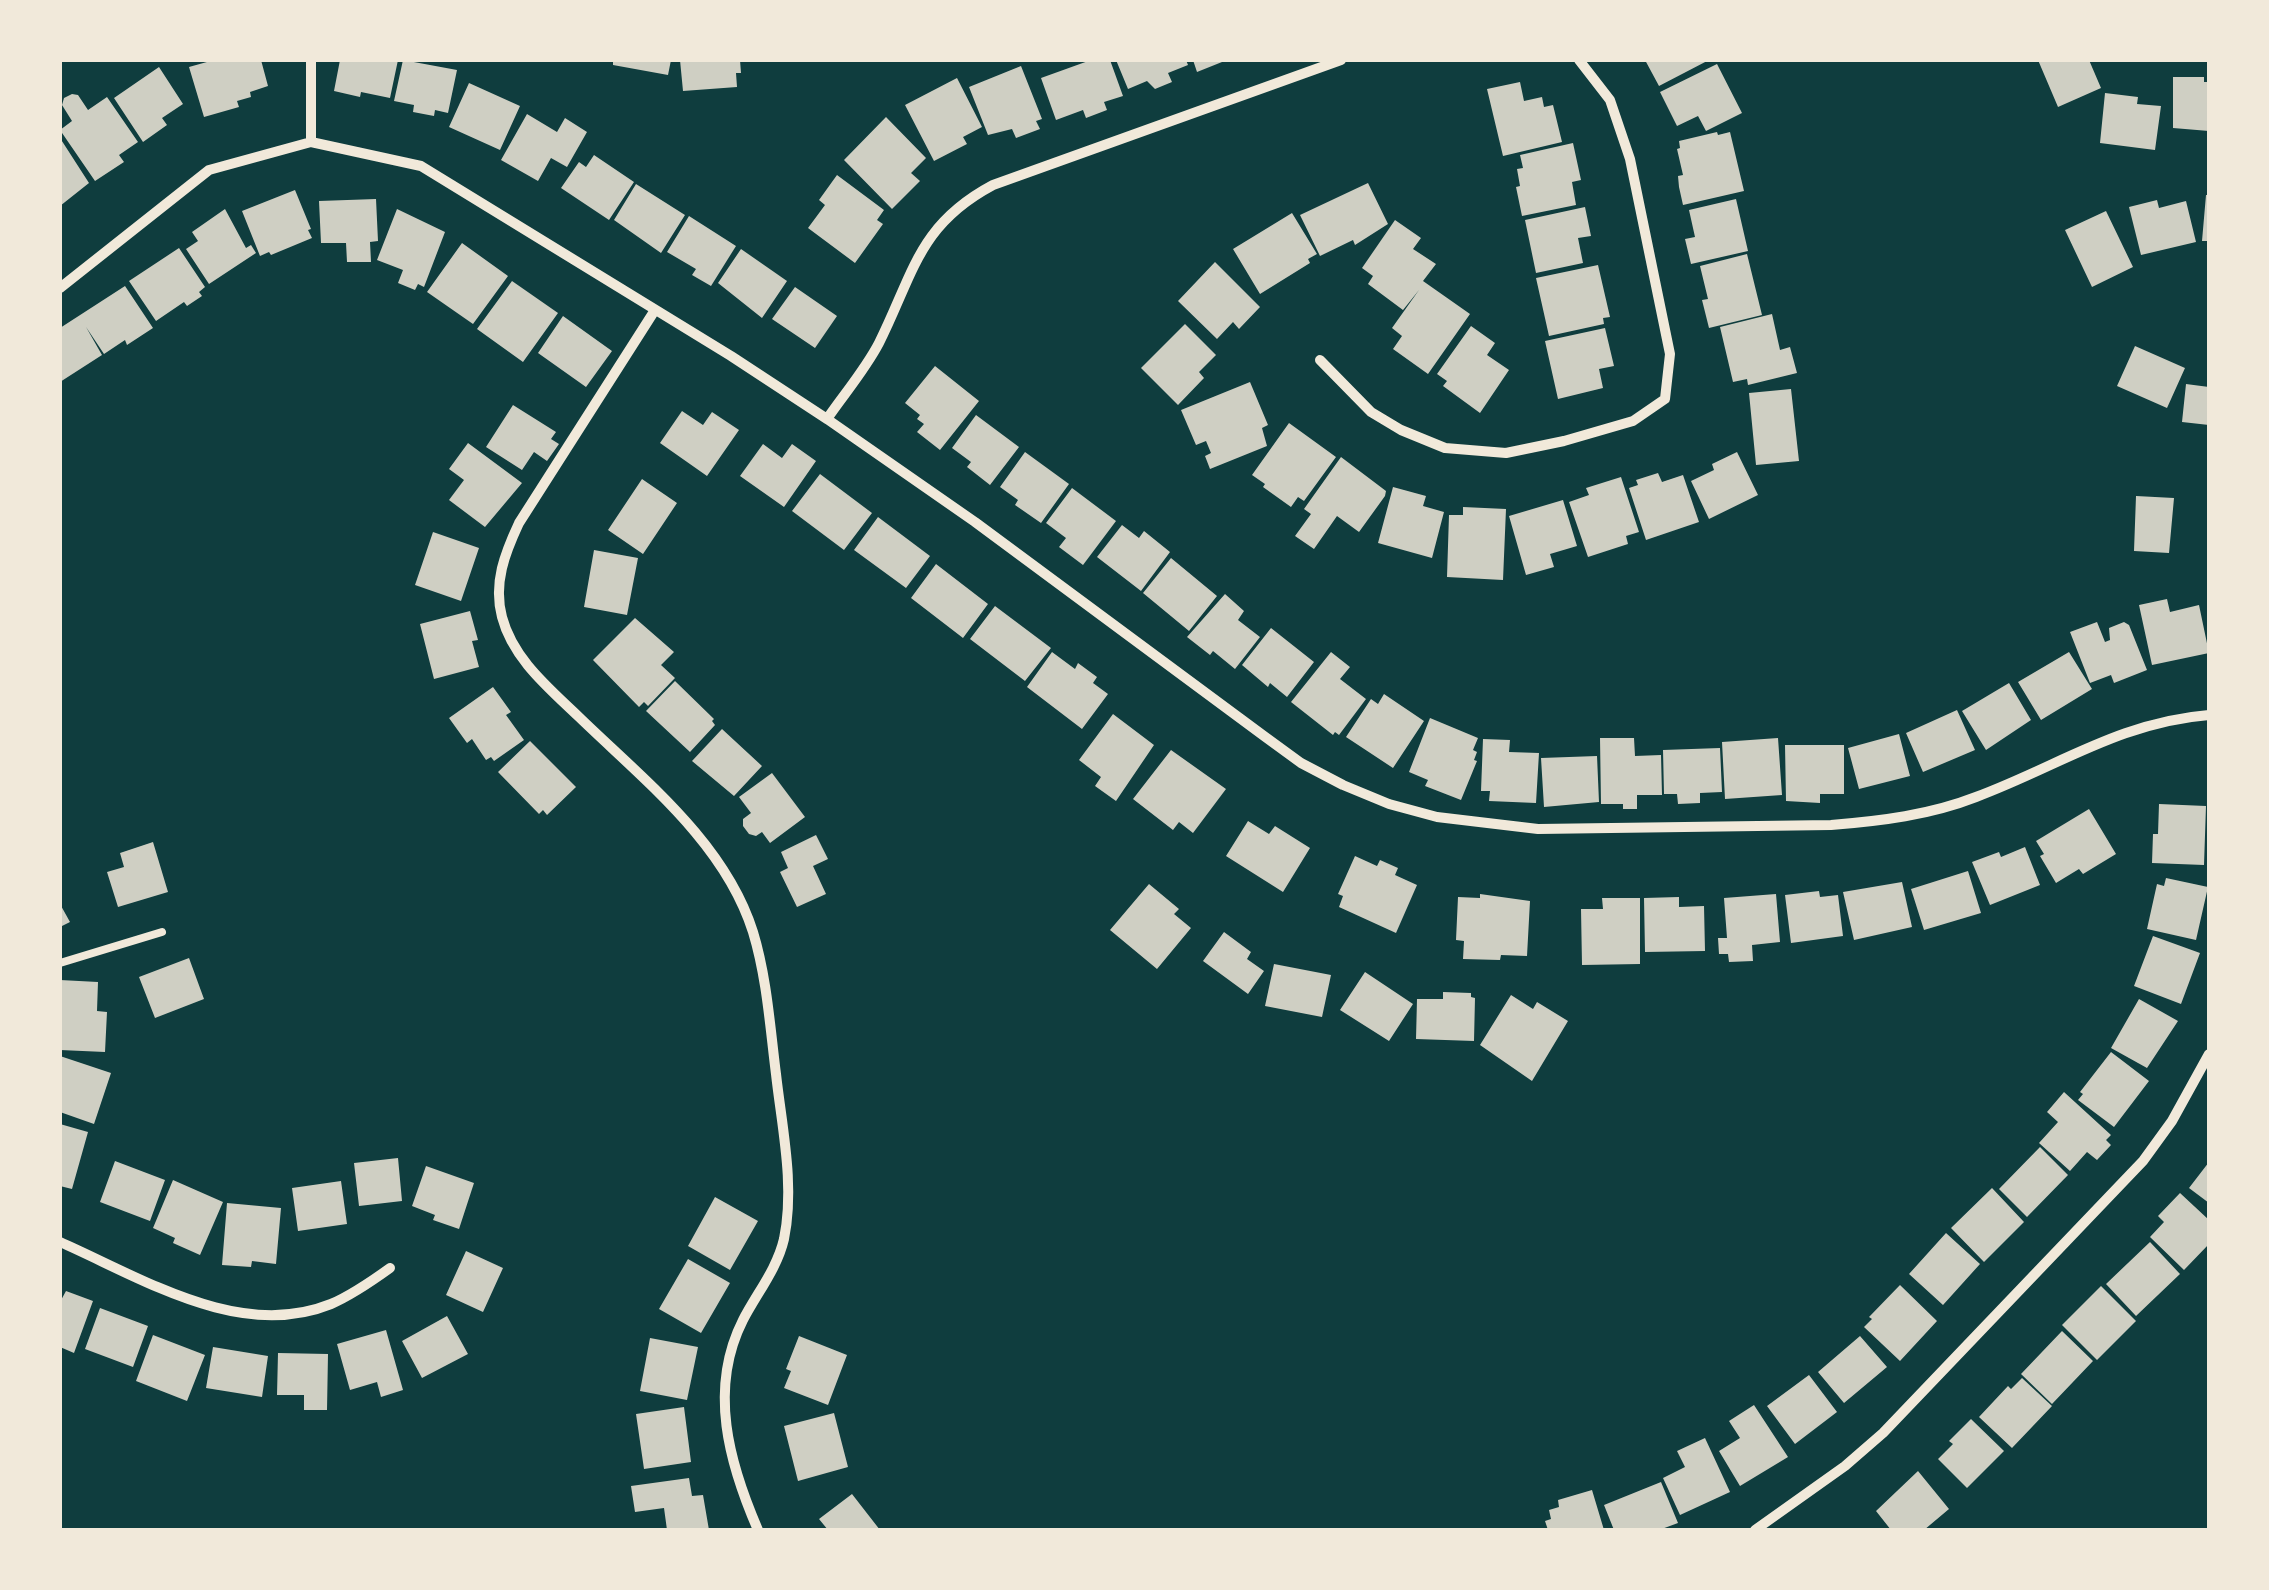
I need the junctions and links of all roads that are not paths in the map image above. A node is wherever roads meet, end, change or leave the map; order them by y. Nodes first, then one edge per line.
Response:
1 (311, 60) edge
2 (1341, 60) edge
3 (1579, 60) edge
4 (311, 142) junction
5 (60, 288) edge
6 (656, 310) junction
7 (1320, 360) dead end
8 (827, 419) junction
9 (2209, 715) edge
10 (162, 932) dead end
11 (60, 963) edge
12 (2209, 1054) edge
13 (60, 1242) edge
14 (390, 1268) dead end
15 (758, 1530) edge
16 (1755, 1530) edge

1 - 4 street
2 - 8 street
3 - 7 street
4 - 5 street
4 - 6 street
6 - 8 street
6 - 15 street
8 - 9 street
10 - 11 lane
12 - 16 street
13 - 14 street

